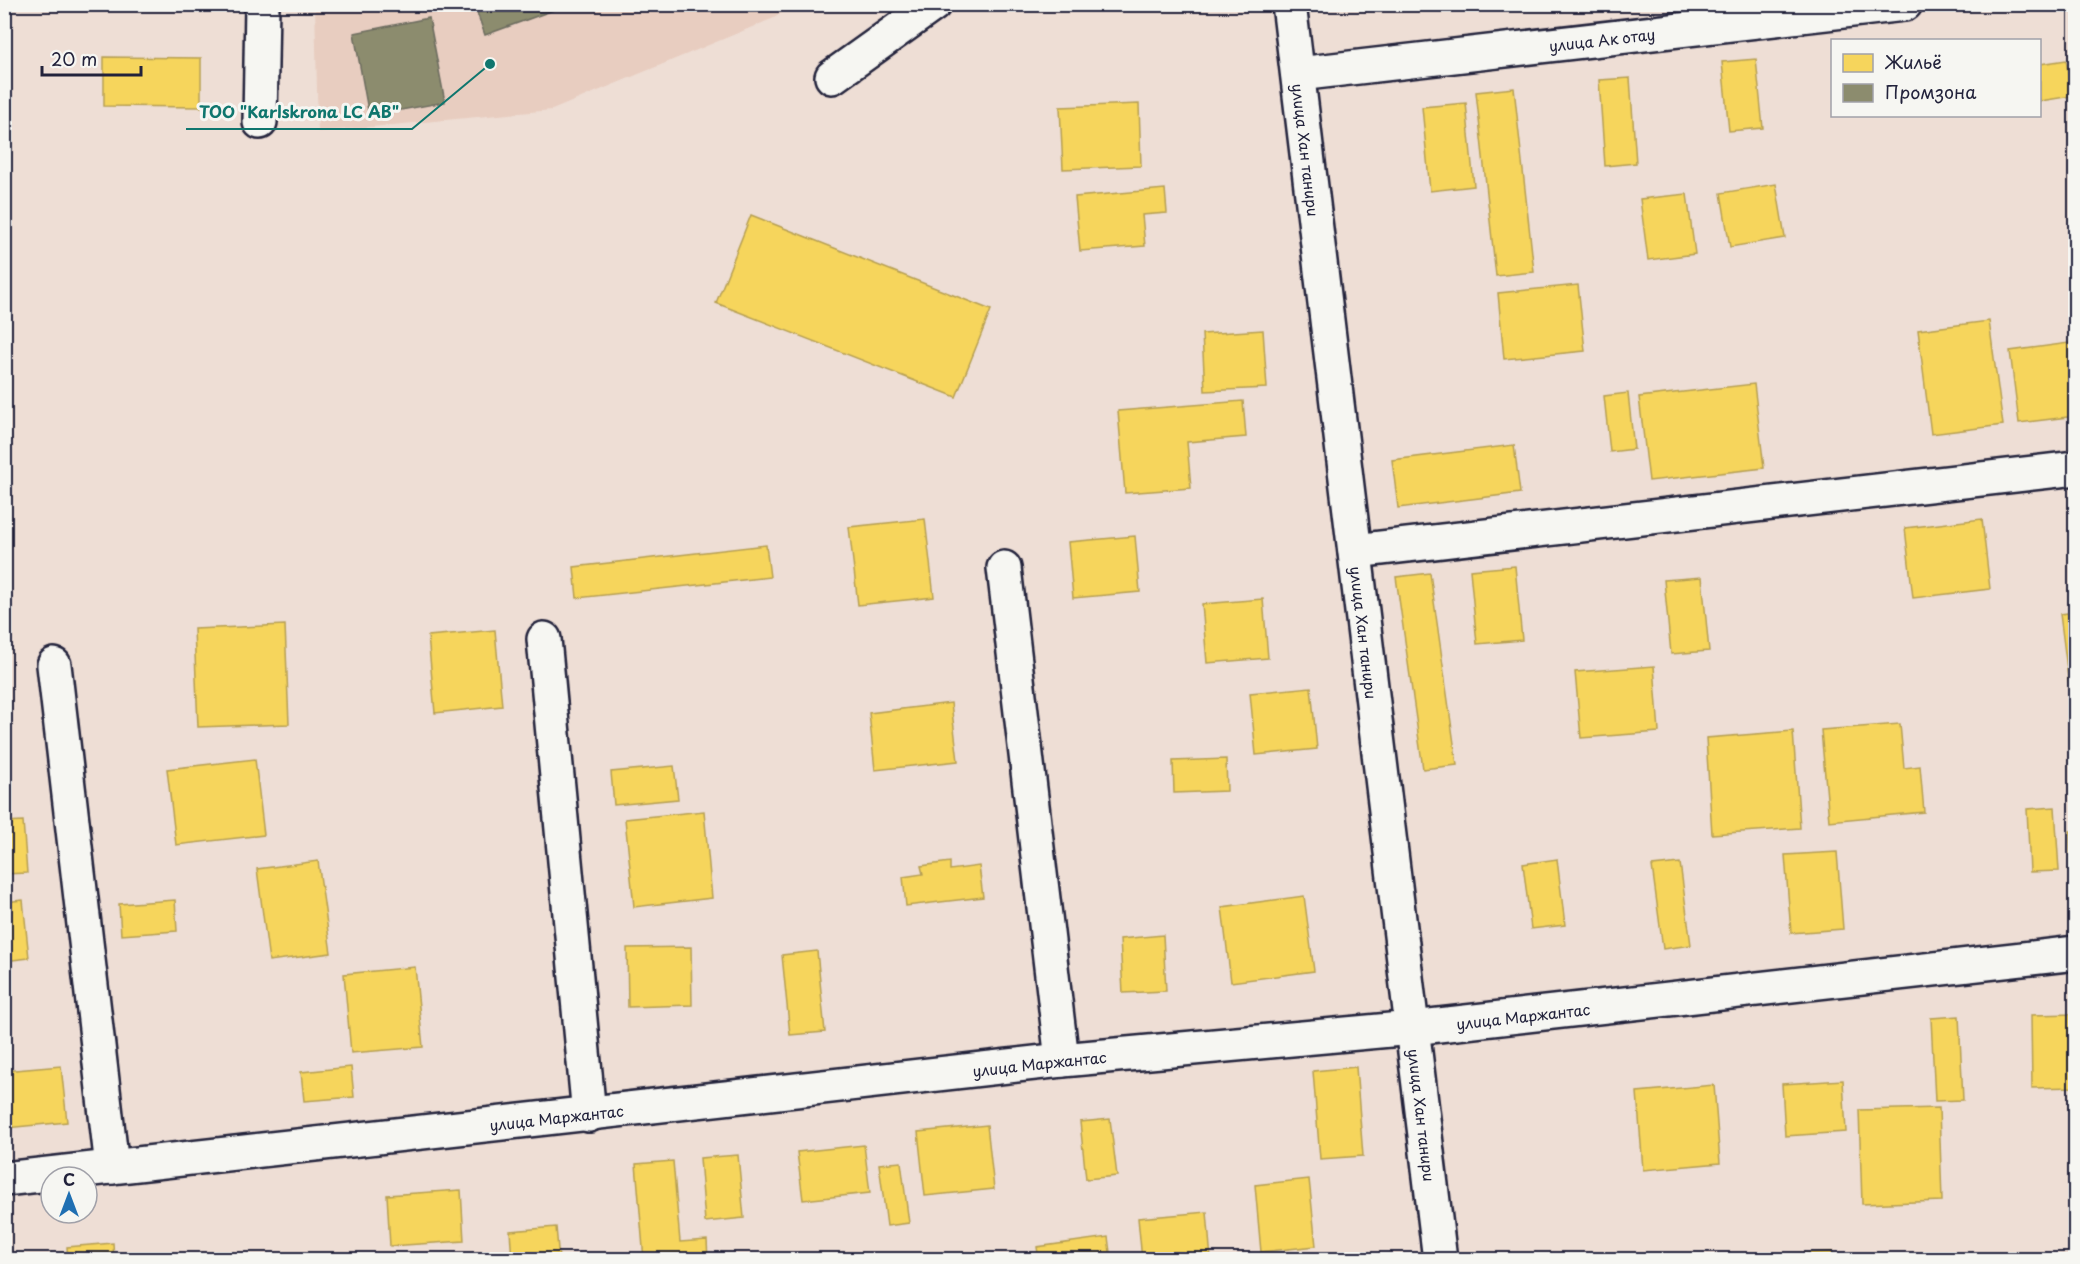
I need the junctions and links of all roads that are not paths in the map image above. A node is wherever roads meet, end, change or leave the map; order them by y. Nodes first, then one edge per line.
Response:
1 (262, 4) edge
2 (934, 4) edge
3 (1289, 4) edge
4 (1905, 4) edge
5 (1298, 74) junction
6 (832, 77) dead end
7 (260, 122) dead end
8 (2076, 468) edge
9 (1355, 551) junction
10 (1004, 568) dead end
11 (544, 639) dead end
12 (54, 665) dead end
13 (2076, 953) edge
14 (1412, 1028) junction
15 (1062, 1060) junction
16 (589, 1115) junction
17 (112, 1167) junction
18 (4, 1179) edge
19 (1440, 1260) edge

1 - 7 street
2 - 6 street
3 - 5 street, улица Хан танири
4 - 5 street, улица Ак отау
5 - 9 street, улица Хан танири
8 - 9 street
9 - 14 street, улица Хан танири
10 - 15 street
11 - 16 street
12 - 17 street
13 - 14 street, улица Маржантас
14 - 15 street, улица Маржантас
14 - 19 street, улица Хан танири
15 - 16 street, улица Маржантас
16 - 17 street, улица Маржантас
17 - 18 street, улица Маржантас

